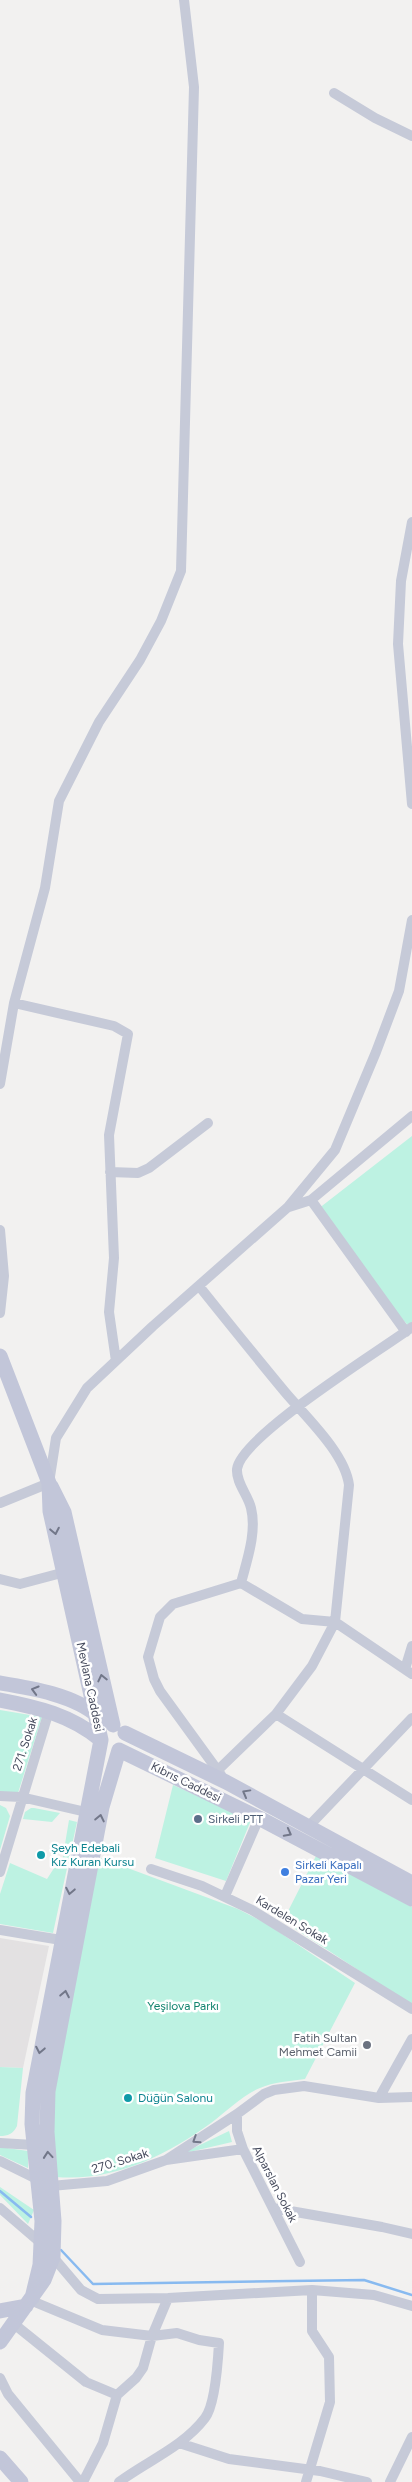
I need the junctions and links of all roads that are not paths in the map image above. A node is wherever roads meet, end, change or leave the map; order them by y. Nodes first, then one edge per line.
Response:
1 (184, 0) edge
2 (334, 93) dead end
3 (412, 136) edge
4 (412, 522) edge
5 (412, 804) edge
6 (412, 920) edge
7 (14, 1003) junction
8 (0, 1084) edge
9 (412, 1116) edge
10 (208, 1123) dead end
11 (110, 1172) junction
12 (311, 1200) junction
13 (288, 1207) junction
14 (0, 1230) edge
15 (198, 1286) junction
16 (0, 1313) edge
17 (409, 1329) edge
18 (0, 1356) edge
19 (116, 1360) junction
20 (297, 1406) junction
21 (49, 1483) junction
22 (0, 1504) edge
23 (70, 1570) junction
24 (0, 1579) edge
25 (241, 1582) junction
26 (334, 1622) junction
27 (412, 1646) edge
28 (409, 1671) edge
29 (0, 1683) edge
30 (0, 1700) edge
31 (49, 1711) junction
32 (96, 1713) junction
33 (276, 1714) junction
34 (412, 1718) edge
35 (116, 1728) junction
36 (101, 1740) junction
37 (119, 1750) junction
38 (362, 1769) junction
39 (222, 1776) junction
40 (0, 1796) edge
41 (21, 1797) junction
42 (412, 1800) edge
43 (86, 1812) junction
44 (259, 1818) junction
45 (307, 1828) junction
46 (151, 1869) dead end
47 (0, 1872) edge
48 (412, 1883) edge
49 (225, 1896) junction
50 (412, 1899) edge
51 (0, 1930) edge
52 (61, 1940) junction
53 (412, 2010) edge
54 (412, 2039) edge
55 (412, 2096) edge
56 (379, 2098) junction
57 (237, 2114) junction
58 (0, 2143) edge
59 (34, 2145) junction
60 (243, 2149) junction
61 (166, 2160) junction
62 (0, 2161) edge
63 (44, 2183) junction
64 (0, 2208) edge
65 (273, 2208) junction
66 (412, 2234) edge
67 (42, 2241) junction
68 (53, 2257) junction
69 (300, 2262) dead end
70 (312, 2290) junction
71 (168, 2298) junction
72 (29, 2302) junction
73 (412, 2306) edge
74 (0, 2311) edge
75 (14, 2324) junction
76 (152, 2336) junction
77 (0, 2342) edge
78 (0, 2378) edge
79 (117, 2395) junction
80 (412, 2437) edge
81 (180, 2444) junction
82 (1, 2460) edge
83 (310, 2470) junction
84 (21, 2481) edge
85 (81, 2482) edge
86 (119, 2482) edge
87 (306, 2482) edge
88 (367, 2482) edge
89 (390, 2482) edge

1 - 7 street
2 - 3 street
4 - 5 street
6 - 13 street
7 - 8 street
7 - 11 street
9 - 12 street
10 - 11 street
11 - 19 street
12 - 13 street
12 - 17 street
13 - 15 street
14 - 16 street
15 - 19 street
15 - 20 street
17 - 20 street
18 - 21 street
19 - 21 street
20 - 25 street
20 - 26 street
21 - 22 street
21 - 23 street
23 - 24 street
23 - 32 street, Mevlana Caddesi
35 -> 23 street
25 - 26 street
25 - 39 street
26 - 28 street
26 - 33 street
27 - 28 street
32 -> 29 street
30 - 31 street
31 - 36 street
31 - 41 street, 271. Sokak
32 - 35 street
32 - 36 street, Mevlana Caddesi
33 - 38 street
33 - 39 street
34 - 38 street
35 - 36 street
35 - 37 street
35 - 39 street
36 - 37 street
36 - 43 street, Mevlana Caddesi
37 - 44 street, Kıbrıs Caddesi
63 -> 37 street
38 - 42 street
38 - 45 street
45 -> 39 street
40 - 41 street
41 - 43 street
41 - 47 street, 271. Sokak
43 -> 52 street, Mevlana Caddesi
44 - 49 street
44 -> 50 street, Kıbrıs Caddesi
45 - 48 street
46 - 49 street, Kardelen Sokak
49 - 53 street, Kardelen Sokak
51 - 52 street
52 -> 59 street, Mevlana Caddesi
54 - 56 street
55 - 56 street
56 - 57 street
57 - 60 street, Alparslan Sokak
57 -> 61 street
58 - 59 street
59 - 63 street, Mevlana Caddesi
60 - 61 street
60 - 65 street, Alparslan Sokak
61 - 63 street, 270. Sokak
62 - 63 street
63 - 67 street, Mevlana Caddesi
63 - 68 street
64 - 67 street
65 - 66 street
65 - 69 street, Alparslan Sokak
67 - 72 street
68 - 71 street
68 - 72 street
70 - 71 street
70 - 73 street
70 - 83 street
71 - 76 street
72 - 74 street
72 - 75 street
72 - 76 street
75 - 77 street
75 - 79 street
76 - 79 street
76 - 81 street
78 - 85 street
79 - 85 street
80 - 89 street
81 - 83 street
81 - 86 street
82 - 84 street
83 - 87 street
83 - 88 street

